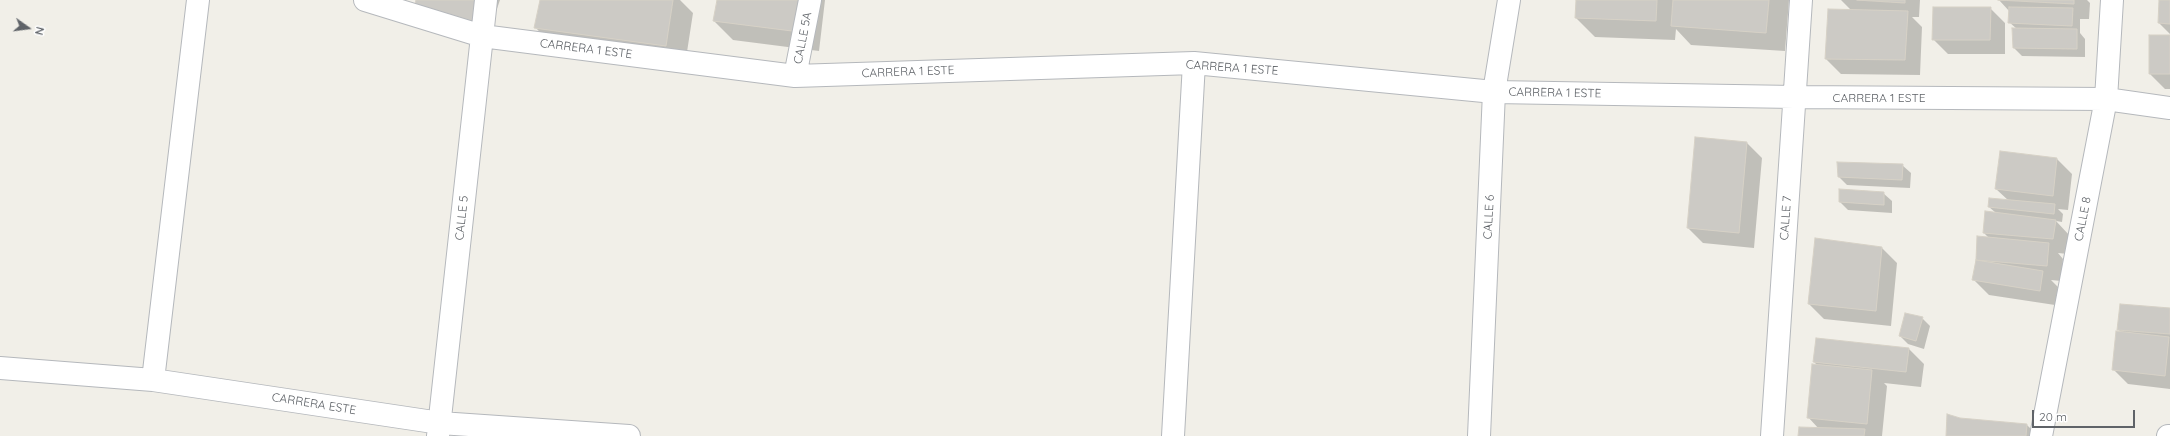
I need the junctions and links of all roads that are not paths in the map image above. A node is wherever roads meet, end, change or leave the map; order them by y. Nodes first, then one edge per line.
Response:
1 (198, 0) edge
2 (365, 0) edge
3 (486, 0) edge
4 (810, 0) edge
5 (1509, 0) edge
6 (1801, 0) edge
7 (2112, 0) edge
8 (482, 36) junction
9 (1194, 63) junction
10 (795, 76) junction
11 (1494, 92) junction
12 (1794, 97) junction
13 (2106, 99) junction
14 (2170, 108) edge
15 (0, 368) edge
16 (153, 380) junction
17 (439, 430) edge
18 (629, 436) edge
19 (1173, 436) edge
20 (1479, 436) edge
21 (1772, 436) edge
22 (2041, 436) edge

1 - 16 street
2 - 8 street, CARRERA 1 ESTE
3 - 8 street, CALLE 5
4 - 10 street, CALLE 5A
5 - 11 street, CALLE 6
6 - 12 street, CALLE 7
7 - 13 street, CALLE 8
8 - 10 street, CARRERA 1 ESTE
8 - 17 street, CALLE 5
9 - 10 street, CARRERA 1 ESTE
9 - 11 street, CARRERA 1 ESTE
9 - 19 street
11 - 12 street, CARRERA 1 ESTE
11 - 20 street, CALLE 6
12 - 13 street, CARRERA 1 ESTE
12 - 21 street, CALLE 7
13 - 14 street, CARRERA 1 ESTE
13 - 22 street, CALLE 8
15 - 16 street, CARRERA ESTE
16 - 17 street, CARRERA ESTE
17 - 18 street, CARRERA ESTE

